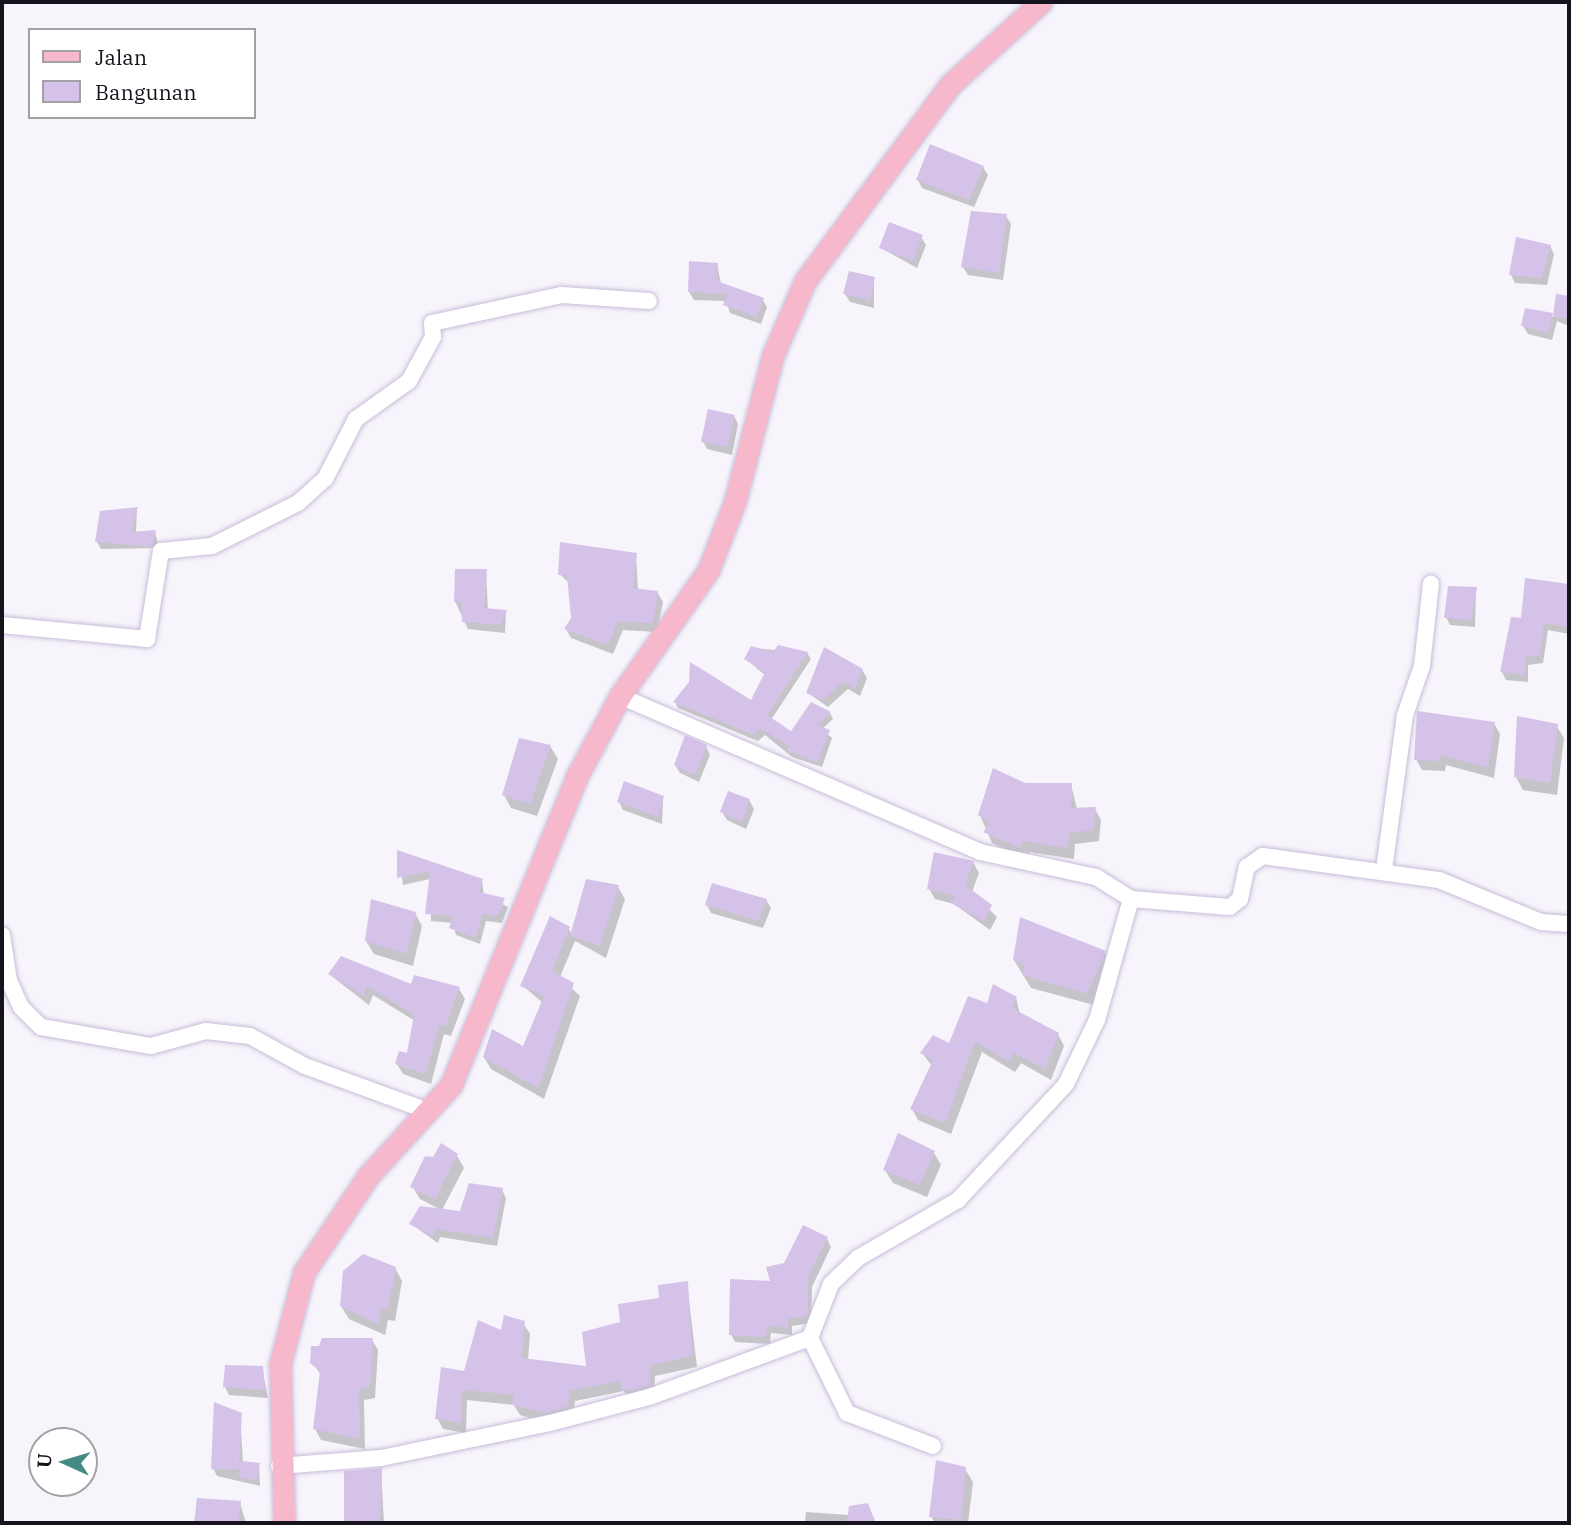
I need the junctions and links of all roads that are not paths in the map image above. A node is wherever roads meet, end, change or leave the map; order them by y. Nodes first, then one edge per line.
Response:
1 (1041, 2) edge
2 (649, 301) dead end
3 (1431, 583) dead end
4 (2, 625) edge
5 (620, 696) junction
6 (1384, 870) junction
7 (1131, 899) junction
8 (1569, 923) edge
9 (2, 935) edge
10 (428, 1111) junction
11 (810, 1338) junction
12 (933, 1446) dead end
13 (279, 1465) junction
14 (280, 1519) edge

1 - 5 main road
2 - 4 street
3 - 6 street
5 - 7 street
5 - 10 main road
6 - 7 street
6 - 8 street
7 - 11 street
9 - 10 street
10 - 13 main road
11 - 12 street
11 - 13 street
13 - 14 main road

